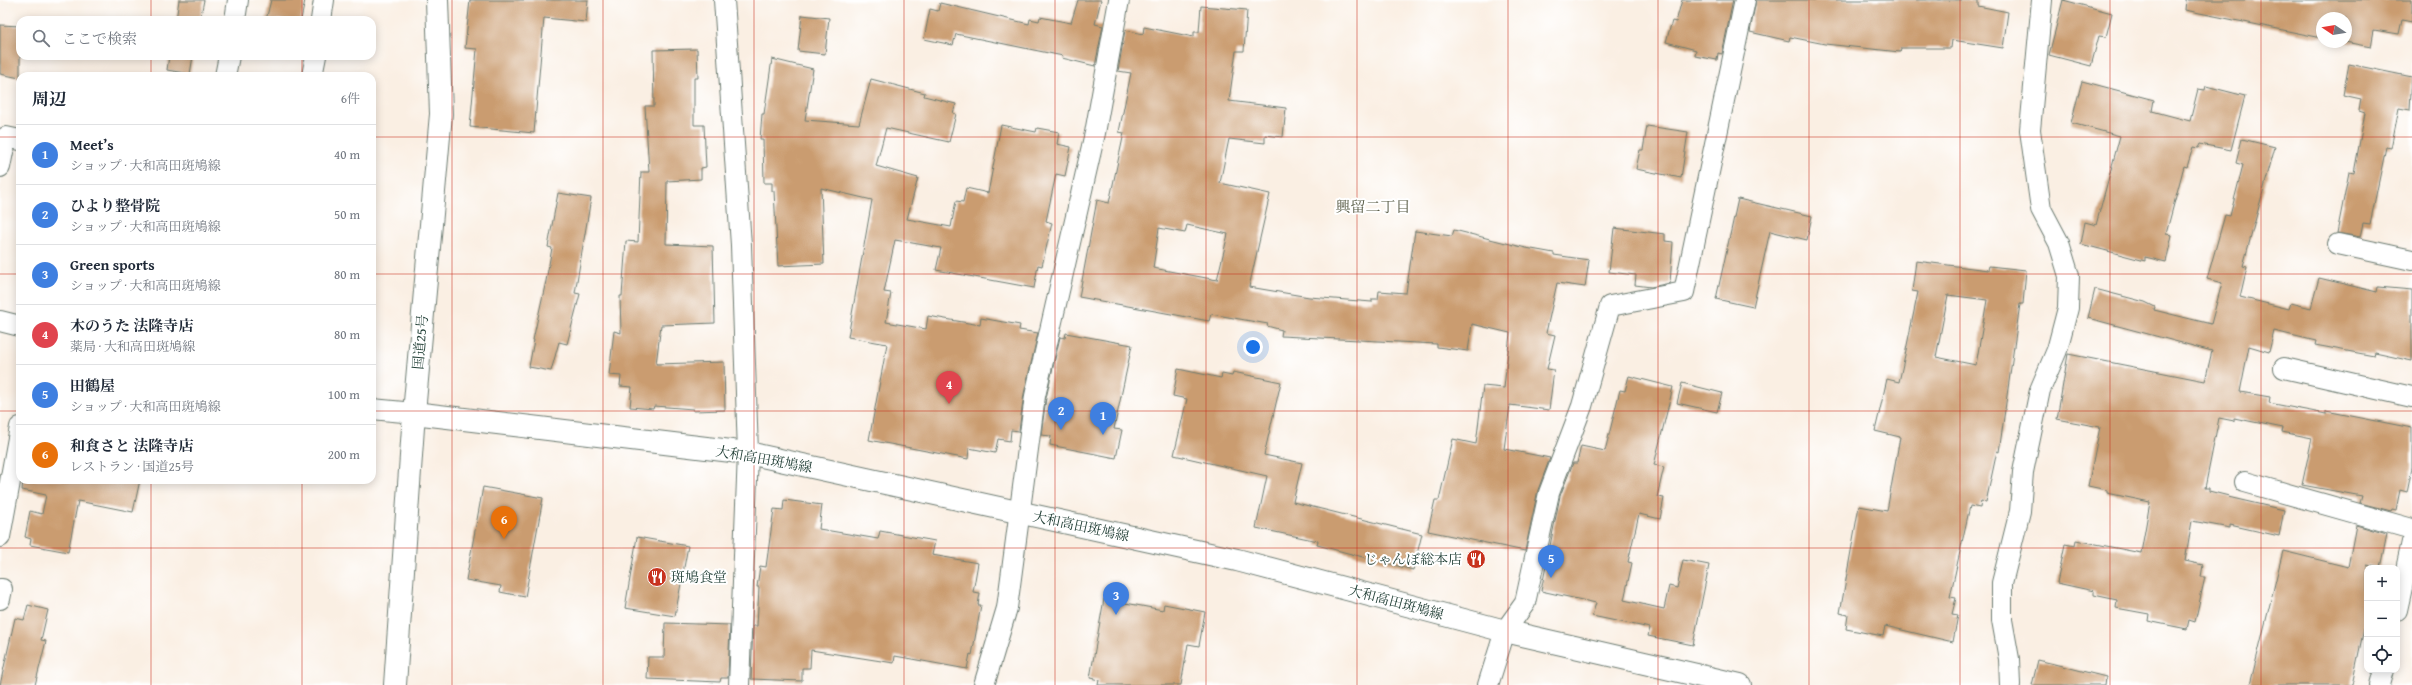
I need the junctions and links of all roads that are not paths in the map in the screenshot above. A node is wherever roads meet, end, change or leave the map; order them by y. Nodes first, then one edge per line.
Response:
1 (238, 0) edge
2 (324, 0) edge
3 (437, 0) edge
4 (724, 0) edge
5 (1119, 0) edge
6 (1745, 0) edge
7 (2042, 0) edge
8 (236, 16) edge
9 (322, 16) edge
10 (228, 60) edge
11 (315, 60) edge
12 (226, 72) edge
13 (313, 72) edge
14 (16, 139) edge
15 (0, 167) edge
16 (2338, 244) dead end
17 (2412, 260) edge
18 (0, 321) edge
19 (16, 325) edge
20 (2284, 368) dead end
21 (2412, 397) edge
22 (376, 409) edge
23 (414, 413) junction
24 (16, 449) edge
25 (748, 454) junction
26 (2245, 482) dead end
27 (1020, 512) junction
28 (2412, 529) edge
29 (0, 537) edge
30 (2412, 542) edge
31 (0, 589) edge
32 (0, 600) edge
33 (2399, 601) edge
34 (1505, 631) junction
35 (2383, 673) edge
36 (395, 685) edge
37 (739, 685) edge
38 (984, 685) edge
39 (1488, 685) edge
40 (1740, 685) edge
41 (2010, 685) edge
42 (2380, 685) edge

1 - 8 street
2 - 9 street
3 - 23 main road, 国道25号
4 - 25 street
5 - 27 street
6 - 34 street
7 - 41 street
10 - 12 street
11 - 13 street
14 - 15 street
16 - 17 street
18 - 19 street
20 - 21 street
22 - 23 street
23 - 25 main road, 大和高田斑鳩線
23 - 36 main road, 国道25号
24 - 29 street
25 - 27 main road, 大和高田斑鳩線
25 - 37 street
26 - 28 street
27 - 34 main road, 大和高田斑鳩線
27 - 38 street
30 - 33 street
31 - 32 street
34 - 39 street
34 - 40 main road, 大和高田斑鳩線
35 - 42 street

